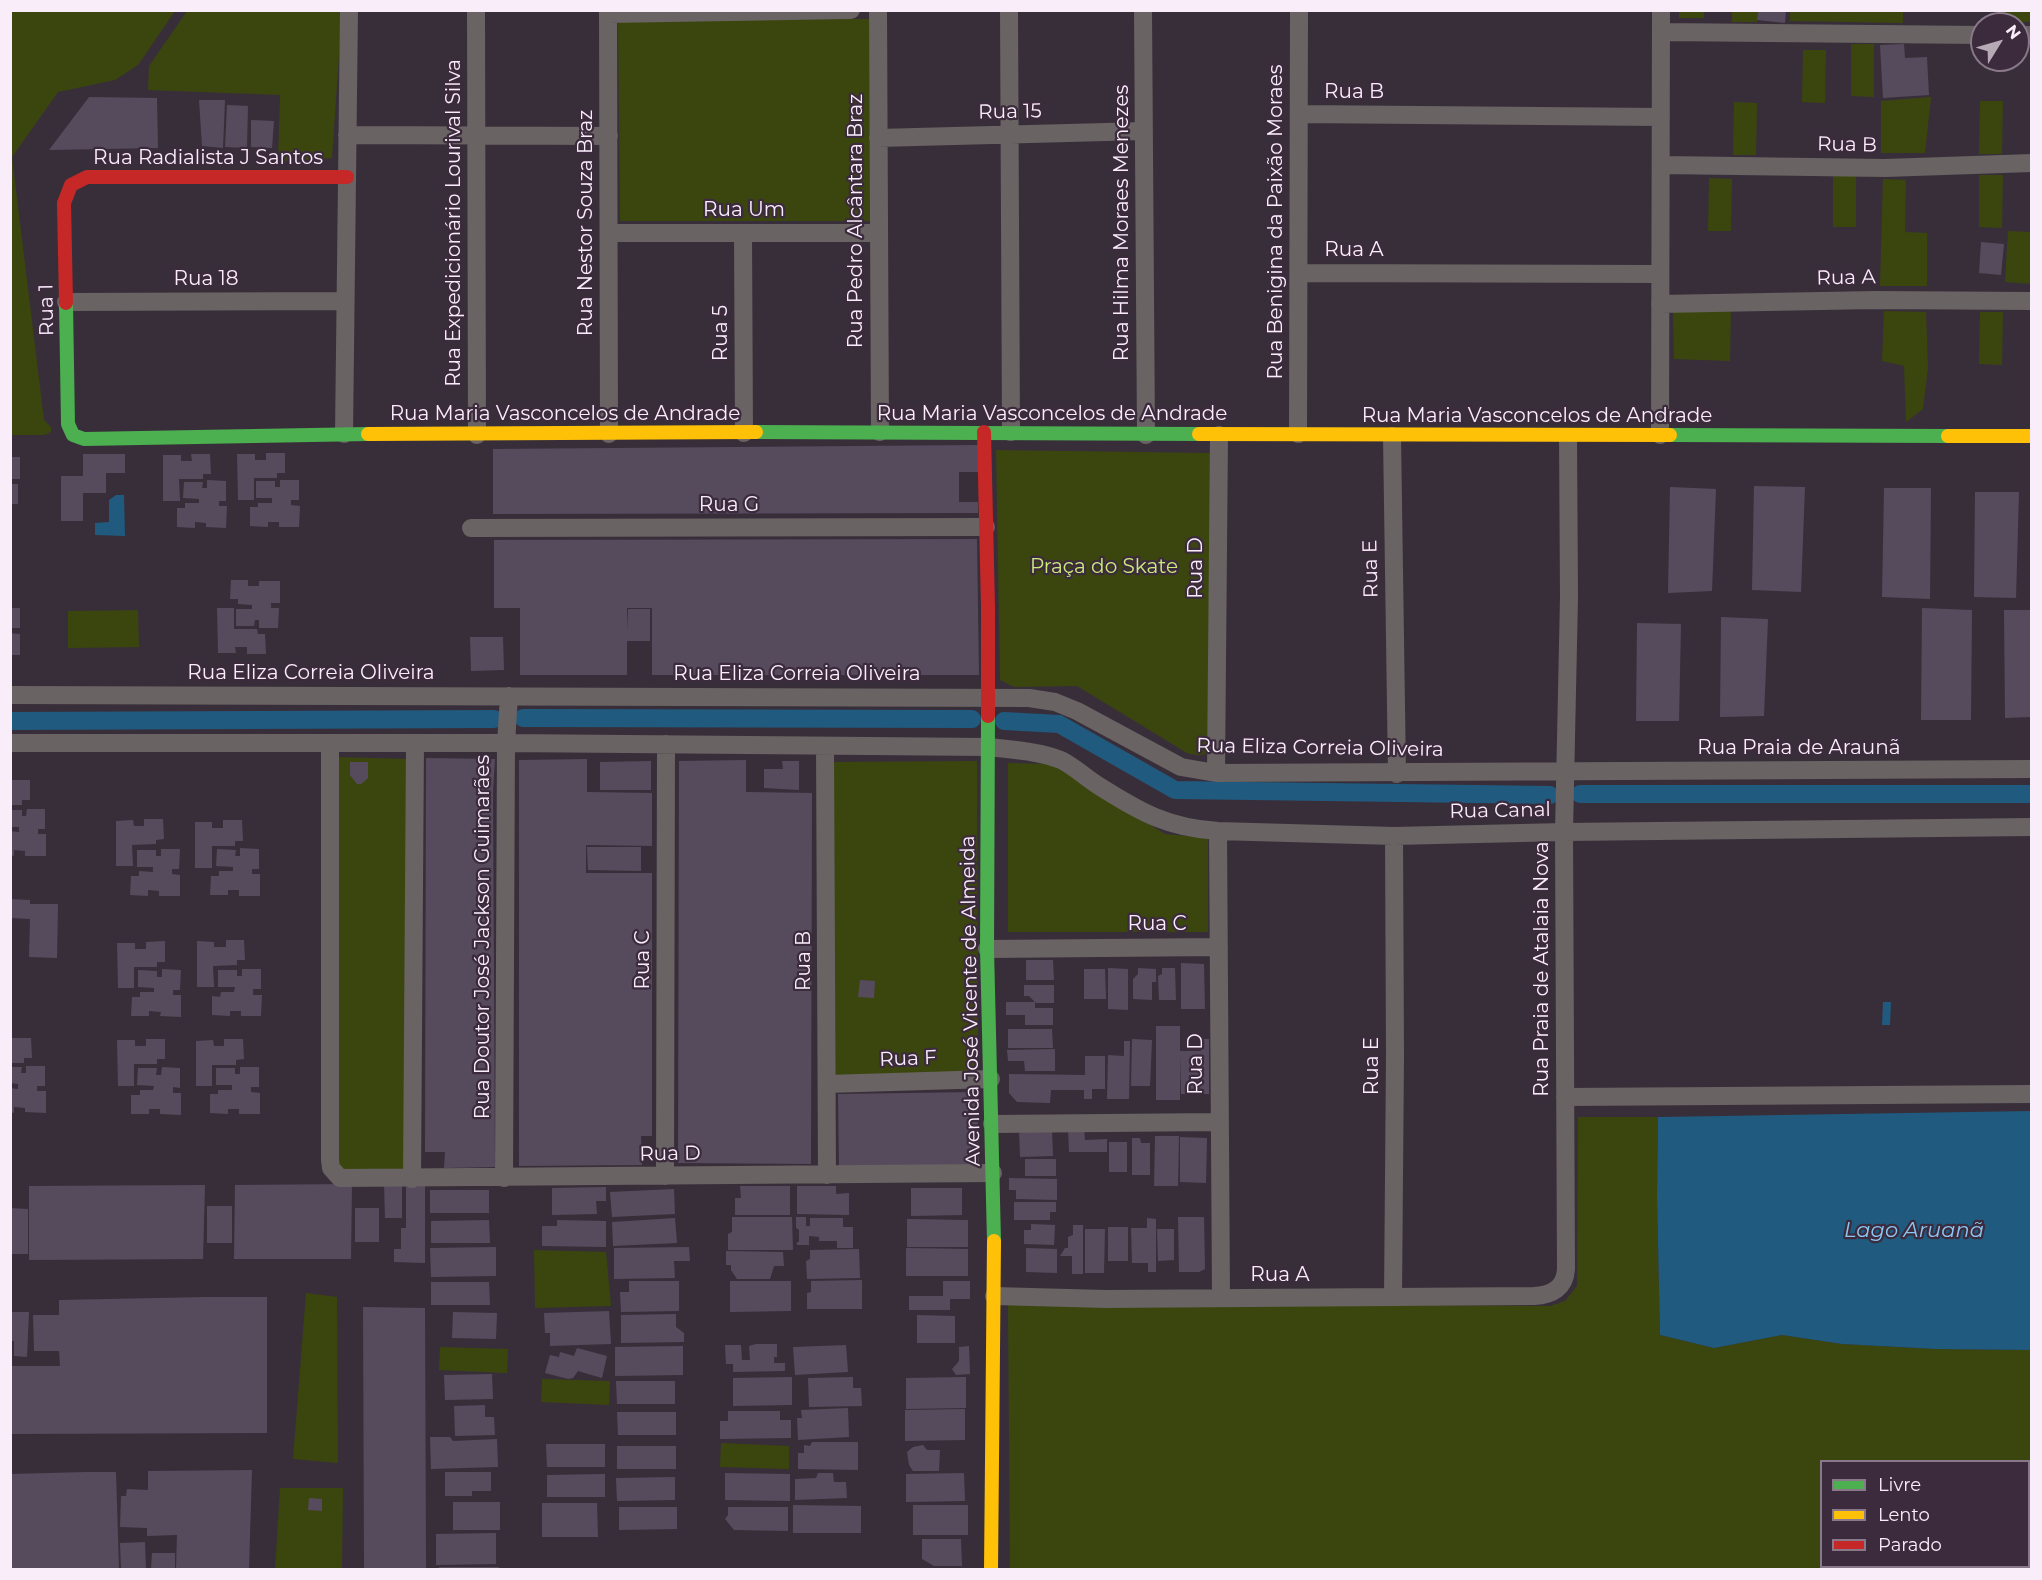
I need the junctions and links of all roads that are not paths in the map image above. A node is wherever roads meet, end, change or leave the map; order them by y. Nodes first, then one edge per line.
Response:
1 (349, 10) edge
2 (476, 10) edge
3 (851, 10) edge
4 (878, 10) edge
5 (1009, 10) edge
6 (1143, 10) edge
7 (1299, 10) edge
8 (1661, 10) edge
9 (744, 11) edge
10 (608, 12) edge
11 (1661, 32) junction
12 (1970, 35) edge
13 (1299, 114) junction
14 (1661, 117) junction
15 (1144, 131) junction
16 (1010, 134) junction
17 (347, 135) junction
18 (476, 136) junction
19 (609, 136) junction
20 (878, 138) junction
21 (2031, 164) edge
22 (1662, 165) junction
23 (347, 177) junction
24 (71, 185) joint
25 (609, 233) junction
26 (744, 233) junction
27 (878, 233) junction
28 (1299, 273) junction
29 (1660, 274) junction
30 (345, 301) junction
31 (2031, 301) edge
32 (66, 302) junction
33 (1660, 304) junction
34 (744, 432) junction
35 (880, 432) junction
36 (984, 432) junction
37 (1011, 432) junction
38 (344, 434) junction
39 (609, 434) junction
40 (1298, 434) junction
41 (73, 435) joint
42 (477, 435) junction
43 (1146, 435) junction
44 (1219, 435) junction
45 (1660, 435) junction
46 (1392, 436) junction
47 (2031, 436) edge
48 (1568, 437) junction
49 (986, 527) junction
50 (471, 528) dead end
51 (10, 695) edge
52 (509, 696) junction
53 (988, 697) junction
54 (10, 743) edge
55 (330, 743) junction
56 (415, 743) junction
57 (506, 743) junction
58 (666, 744) junction
59 (825, 746) junction
60 (989, 747) junction
61 (2031, 769) edge
62 (1566, 771) junction
63 (1216, 773) junction
64 (1397, 774) junction
65 (2031, 827) edge
66 (1218, 831) junction
67 (1564, 832) junction
68 (1394, 836) junction
69 (1219, 947) junction
70 (987, 949) junction
71 (991, 1079) junction
72 (827, 1084) junction
73 (2031, 1094) edge
74 (1565, 1096) junction
75 (1219, 1122) junction
76 (992, 1124) junction
77 (993, 1173) junction
78 (827, 1175) junction
79 (665, 1176) junction
80 (504, 1178) junction
81 (412, 1179) junction
82 (1562, 1284) joint
83 (994, 1296) junction
84 (1393, 1297) junction
85 (1221, 1298) junction
86 (991, 1569) edge

1 - 17 street
2 - 18 street, Rua Expedicionário Lourival Silva
3 - 9 street
4 - 20 street, Rua Pedro Alcântara Braz
5 - 16 street
6 - 15 street, Rua Hilma Moraes Menezes
7 - 13 street, Rua Benigina da Paixão Moraes
8 - 11 street
9 - 10 street
10 - 19 street, Rua Nestor Souza Braz
11 - 12 street
11 - 14 street
13 - 14 street, Rua B
13 - 28 street, Rua Benigina da Paixão Moraes
14 - 22 street
15 - 16 street, Rua 15
15 - 43 street, Rua Hilma Moraes Menezes
16 - 20 street, Rua 15
16 - 37 street
17 - 18 street
17 - 23 street
18 - 19 street
18 - 42 street, Rua Expedicionário Lourival Silva
19 - 25 street, Rua Nestor Souza Braz
20 - 27 street, Rua Pedro Alcântara Braz
21 - 22 street, Rua B
22 - 29 street
23 - 24 street, Rua Radialista J Santos
23 - 30 street
24 - 32 street, Rua 1
25 - 26 street, Rua Um
25 - 39 street, Rua Nestor Souza Braz
26 - 27 street, Rua Um
26 - 34 street, Rua 5
27 - 35 street, Rua Pedro Alcântara Braz
28 - 29 street, Rua A
28 - 40 street, Rua Benigina da Paixão Moraes
29 - 33 street
30 - 32 street, Rua 18
30 - 38 street
31 - 33 street, Rua A
32 - 41 street, Rua 1
33 - 45 street
34 - 35 street, Rua Maria Vasconcelos de Andrade
34 - 39 street, Rua Maria Vasconcelos de Andrade
35 - 36 street, Rua Maria Vasconcelos de Andrade
36 - 37 street, Rua Maria Vasconcelos de Andrade
36 - 49 street, Avenida José Vicente de Almeida
37 - 43 street, Rua Maria Vasconcelos de Andrade
38 - 41 street, Rua Maria Vasconcelos de Andrade
38 - 42 street, Rua Maria Vasconcelos de Andrade
39 - 42 street, Rua Maria Vasconcelos de Andrade
40 - 44 street, Rua Maria Vasconcelos de Andrade
40 - 46 street, Rua Maria Vasconcelos de Andrade
43 - 44 street, Rua Maria Vasconcelos de Andrade
44 - 63 street, Rua D
45 - 47 street, Rua Maria Vasconcelos de Andrade
45 - 48 street, Rua Maria Vasconcelos de Andrade
46 - 48 street, Rua Maria Vasconcelos de Andrade
46 - 64 street, Rua E
48 - 62 street, Rua Praia de Atalaia Nova
49 - 50 street, Rua G
49 - 53 street, Avenida José Vicente de Almeida
51 - 52 street, Rua Eliza Correia Oliveira
52 - 53 street, Rua Eliza Correia Oliveira
52 - 57 street, Rua Doutor José Jackson Guimarães
53 - 60 street, Avenida José Vicente de Almeida
53 - 63 street, Rua Eliza Correia Oliveira
54 - 55 street
55 - 56 street
55 - 81 street, Rua D
56 - 57 street
56 - 81 street
57 - 58 street
57 - 80 street, Rua Doutor José Jackson Guimarães
58 - 59 street
58 - 79 street, Rua C
59 - 60 street
59 - 72 street, Rua B
60 - 66 street, Rua Canal
60 - 70 street, Avenida José Vicente de Almeida
61 - 62 street, Rua Praia de Araunã
62 - 64 street, Rua Eliza Correia Oliveira
62 - 67 street, Rua Praia de Atalaia Nova
63 - 64 street, Rua Eliza Correia Oliveira
65 - 67 street, Rua Canal
66 - 68 street, Rua Canal
66 - 69 street, Rua D
67 - 68 street, Rua Canal
67 - 74 street, Rua Praia de Atalaia Nova
68 - 84 street, Rua E
69 - 70 street, Rua C
69 - 75 street, Rua D
70 - 71 street, Avenida José Vicente de Almeida
71 - 72 street, Rua F
71 - 76 street, Avenida José Vicente de Almeida
72 - 78 street, Rua B
73 - 74 street
74 - 82 street, Rua Praia de Atalaia Nova
75 - 76 street
75 - 85 street, Rua D
76 - 77 street, Avenida José Vicente de Almeida
77 - 78 street, Rua D
77 - 83 street, Avenida José Vicente de Almeida
78 - 79 street, Rua D
79 - 80 street, Rua D
80 - 81 street, Rua D
82 - 84 street, Rua A
83 - 85 street, Rua A
83 - 86 street, Avenida José Vicente de Almeida
84 - 85 street, Rua A

